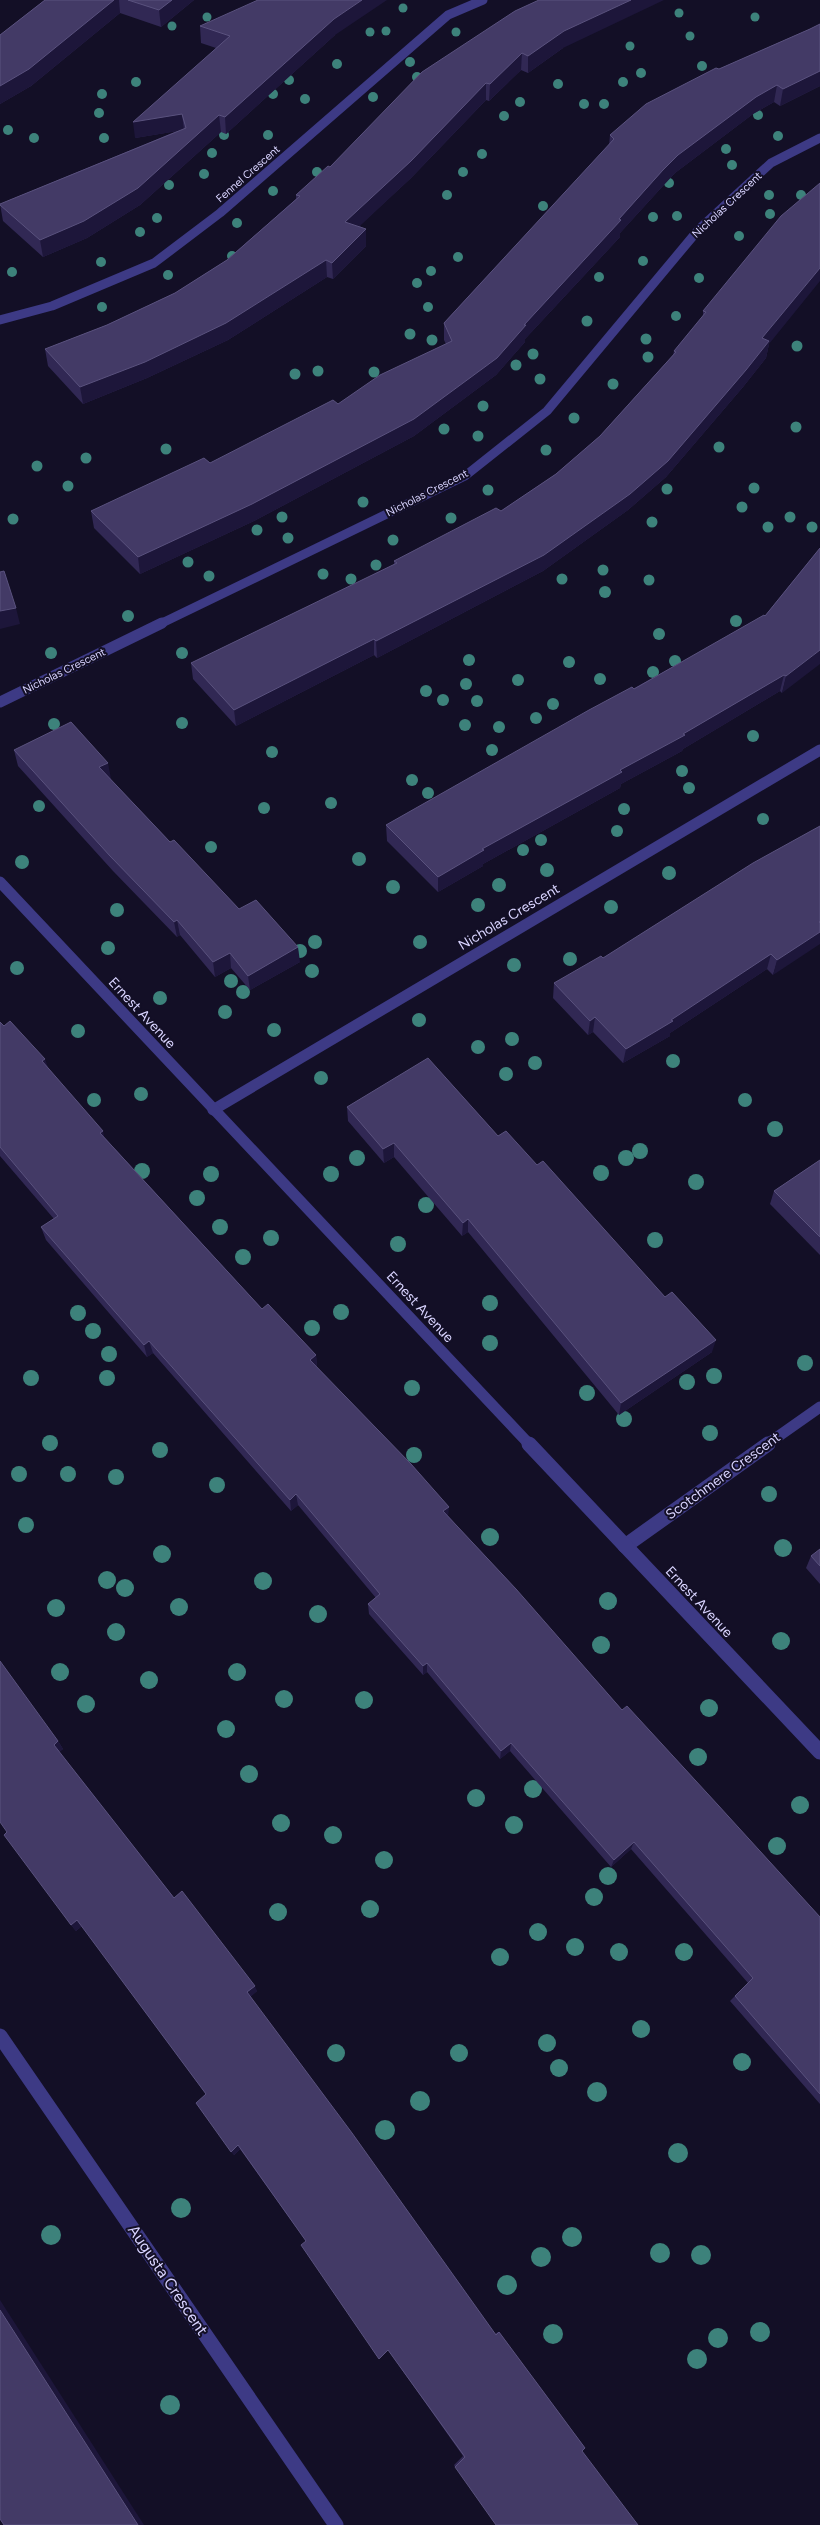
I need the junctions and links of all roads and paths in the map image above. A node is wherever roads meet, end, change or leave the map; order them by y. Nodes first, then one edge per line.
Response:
1 (483, 0) edge
2 (820, 138) edge
3 (0, 320) edge
4 (0, 702) edge
5 (820, 750) edge
6 (0, 882) edge
7 (212, 1110) junction
8 (820, 1407) edge
9 (625, 1546) junction
10 (820, 1752) edge
11 (0, 2036) edge
12 (336, 2525) edge

1 - 3 street, Fennel Crescent
2 - 4 street, Nicholas Crescent
5 - 7 street, Nicholas Crescent
6 - 7 street, Ernest Avenue
7 - 9 street, Ernest Avenue
8 - 9 street, Scotchmere Crescent
9 - 10 street, Ernest Avenue
11 - 12 street, Augusta Crescent

